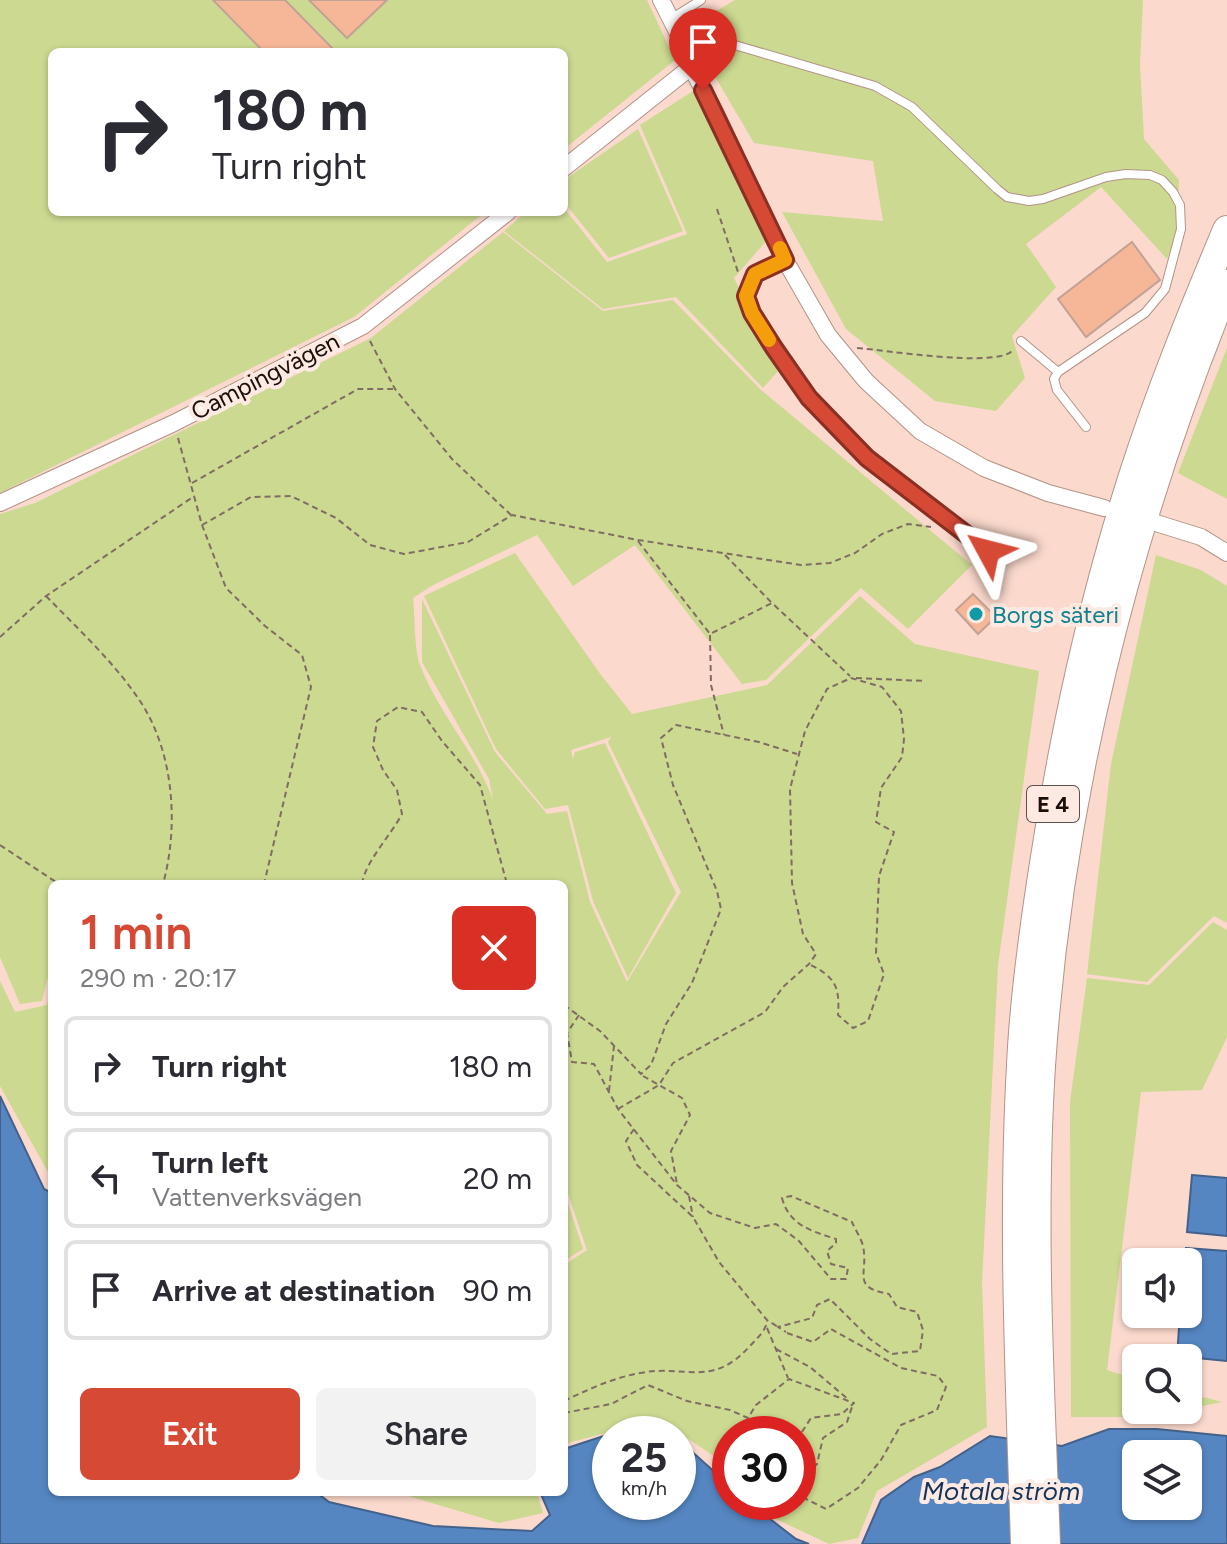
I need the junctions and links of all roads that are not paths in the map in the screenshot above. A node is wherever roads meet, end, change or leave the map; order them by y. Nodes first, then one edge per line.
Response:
1 (661, 0) edge
2 (701, 0) edge
3 (671, 19) junction
4 (684, 45) junction
5 (691, 67) junction
6 (568, 165) edge
7 (503, 216) edge
8 (1227, 230) edge
9 (785, 260) junction
10 (1227, 284) edge
11 (1021, 341) road end
12 (1058, 372) junction
13 (1086, 427) dead end
14 (0, 503) edge
15 (1104, 508) dead end
16 (1156, 523) dead end
17 (988, 551) dead end
18 (1227, 553) edge
19 (1031, 1404) junction
20 (1025, 1544) edge
21 (1046, 1544) edge

1 - 3 street
2 - 3 lane
3 - 4 street
4 - 5 street
4 - 12 lane
5 - 6 street
5 - 9 street
7 - 14 street, Campingvägen
8 - 19 highway, E 4
9 - 15 street
9 - 17 street
10 - 19 highway, E 4
11 - 12 lane
12 - 13 lane
16 - 18 street
19 - 20 highway, E 4
19 - 21 highway, E 4

